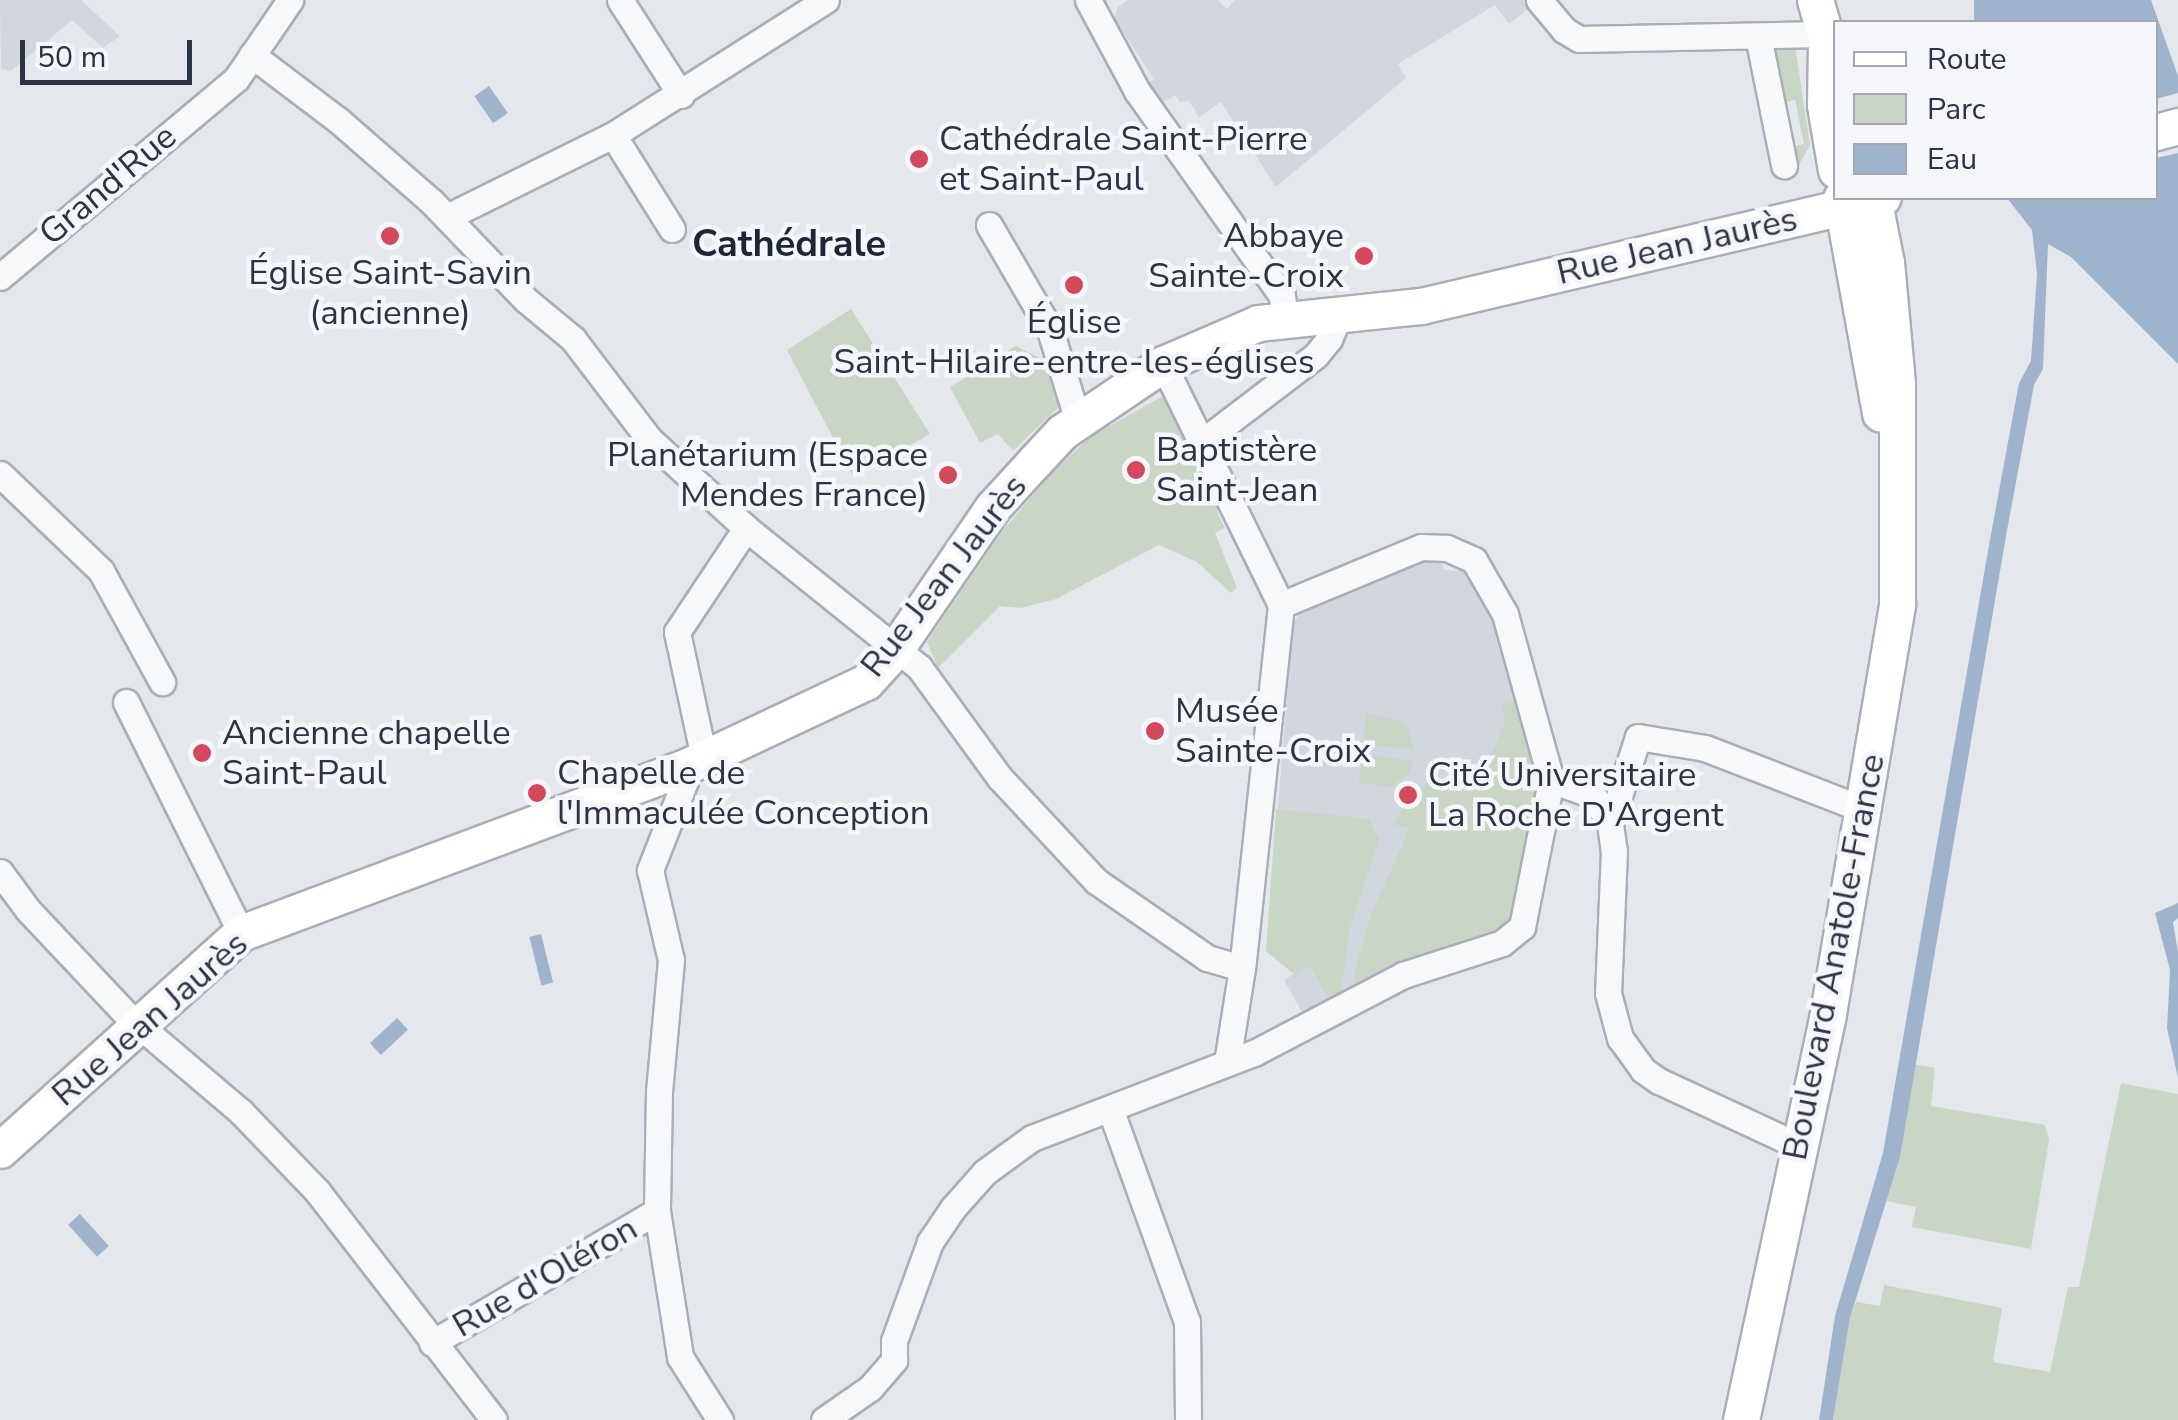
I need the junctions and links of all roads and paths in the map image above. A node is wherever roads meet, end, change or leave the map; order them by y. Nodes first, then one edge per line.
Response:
1 (290, 0) edge
2 (620, 0) edge
3 (826, 0) edge
4 (1539, 0) edge
5 (1815, 0) edge
6 (1098, 4) edge
7 (1758, 36) junction
8 (1828, 48) edge
9 (252, 55) junction
10 (681, 95) junction
11 (613, 135) junction
12 (1833, 150) edge
13 (1784, 165) dead end
14 (1862, 200) edge
15 (447, 218) junction
16 (989, 225) dead end
17 (672, 229) dead end
18 (0, 277) edge
19 (1341, 311) junction
20 (1285, 318) junction
21 (1163, 364) junction
22 (1078, 421) junction
23 (1202, 442) junction
24 (0, 474) edge
25 (746, 528) junction
26 (1281, 605) junction
27 (895, 650) junction
28 (162, 682) dead end
29 (126, 702) dead end
30 (693, 763) junction
31 (1551, 780) junction
32 (1865, 810) junction
33 (1610, 824) junction
34 (0, 872) edge
35 (241, 932) junction
36 (1242, 968) junction
37 (137, 1025) junction
38 (1227, 1063) junction
39 (1111, 1111) junction
40 (1799, 1146) junction
41 (0, 1150) edge
42 (657, 1211) junction
43 (432, 1343) junction
44 (494, 1420) edge
45 (720, 1420) edge
46 (824, 1420) edge
47 (1188, 1420) edge
48 (1741, 1420) edge

1 - 9 street, Grand'Rue
2 - 10 street
3 - 10 street
4 - 7 street
5 - 8 street
6 - 20 street
7 - 8 street
7 - 13 street
8 - 12 street
9 - 15 street
9 - 18 street, Grand'Rue
10 - 11 street
11 - 15 street
11 - 17 street
14 - 19 street, Rue Jean Jaurès
14 - 32 street, Boulevard Anatole-France
15 - 25 street
16 - 22 street
19 - 20 street, Rue Jean Jaurès
19 - 23 street
20 - 21 street, Rue Jean Jaurès
21 - 22 street, Rue Jean Jaurès
21 - 23 street
22 - 27 street, Rue Jean Jaurès
23 - 26 street
24 - 28 street
25 - 27 street
25 - 30 street
26 - 31 street
26 - 36 street
27 - 30 street, Rue Jean Jaurès
27 - 36 street
29 - 35 street
30 - 35 street, Rue Jean Jaurès
30 - 42 street
31 - 33 street
31 - 38 street
32 - 33 street
32 - 40 street, Boulevard Anatole-France
33 - 40 street
34 - 37 street
35 - 37 street, Rue Jean Jaurès
36 - 38 street
37 - 41 street, Rue Jean Jaurès
37 - 43 street
38 - 39 street
39 - 46 street
39 - 47 street
40 - 48 street, Boulevard Anatole-France
42 - 43 street, Rue d'Oléron
42 - 45 street
43 - 44 street

